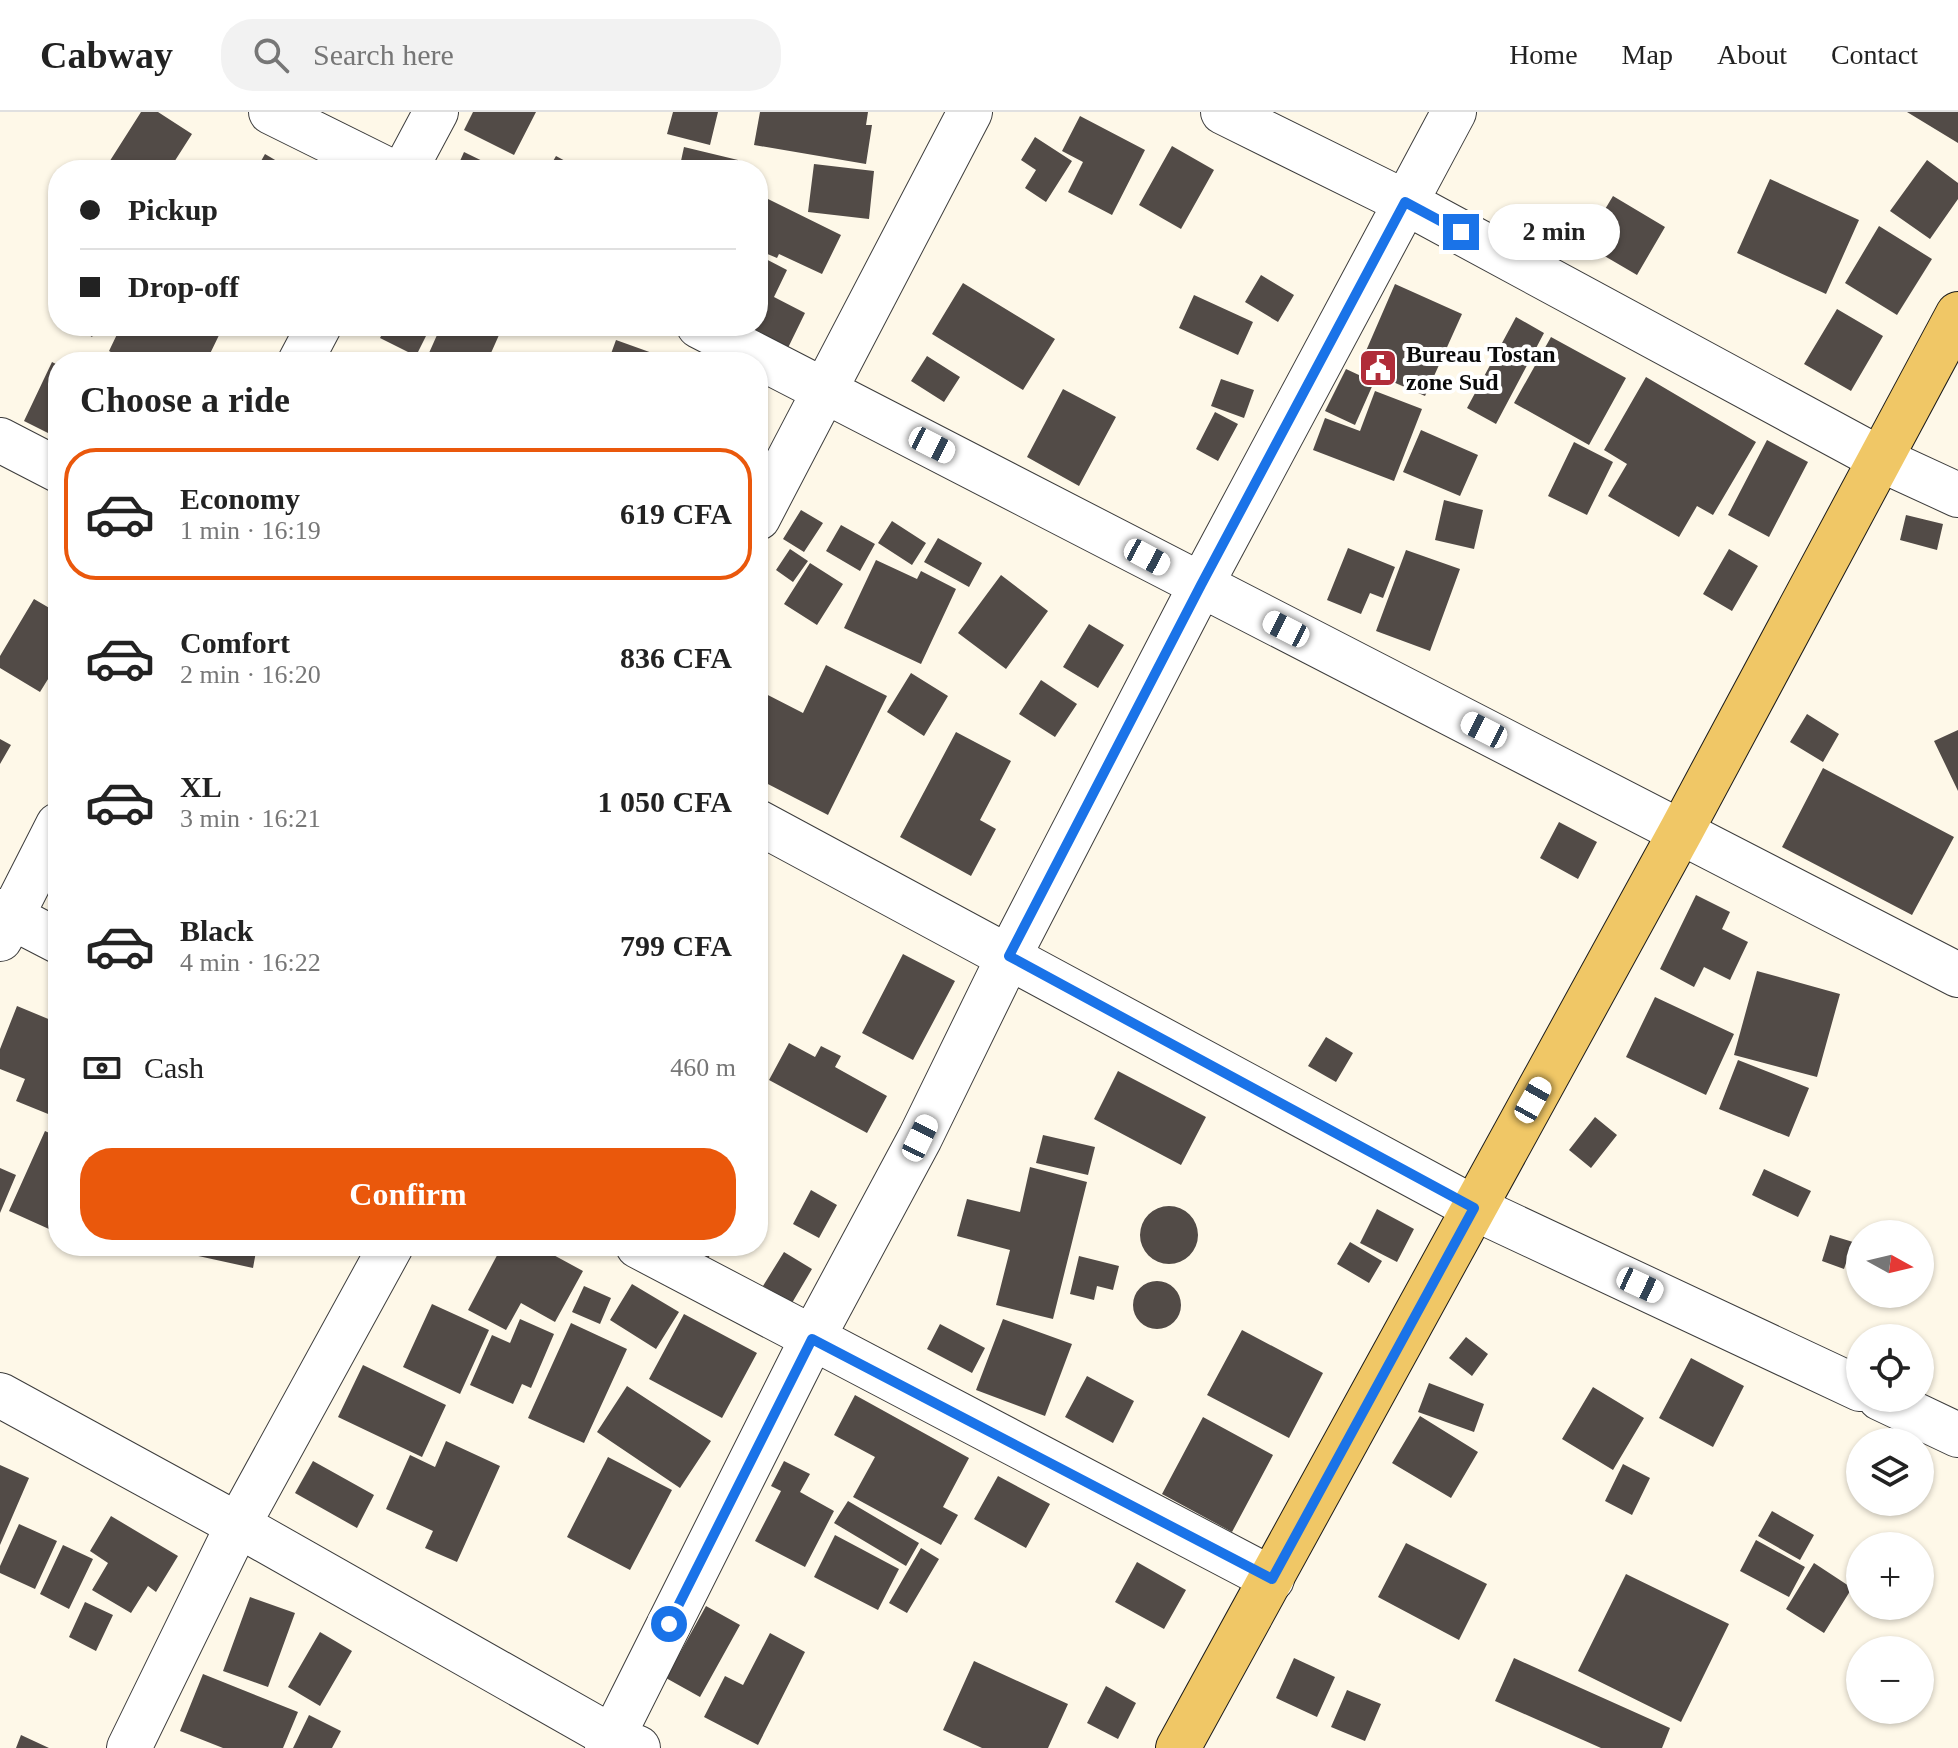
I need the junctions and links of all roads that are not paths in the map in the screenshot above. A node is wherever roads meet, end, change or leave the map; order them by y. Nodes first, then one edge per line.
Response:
1 (271, 112) edge
2 (436, 112) edge
3 (970, 112) edge
4 (1223, 112) edge
5 (1454, 112) edge
6 (368, 160) edge
7 (410, 160) edge
8 (1405, 202) junction
9 (1958, 314) edge
10 (719, 336) edge
11 (751, 352) edge
12 (768, 361) edge
13 (824, 389) junction
14 (0, 440) edge
15 (1882, 460) junction
16 (48, 465) edge
17 (1958, 495) edge
18 (768, 498) edge
19 (1201, 585) junction
20 (768, 827) edge
21 (1681, 831) junction
22 (48, 843) edge
23 (4, 922) edge
24 (48, 937) edge
25 (1009, 956) junction
26 (1958, 975) edge
27 (1474, 1208) junction
28 (386, 1256) edge
29 (657, 1256) edge
30 (812, 1339) junction
31 (1846, 1382) edge
32 (0, 1395) edge
33 (1910, 1412) edge
34 (1958, 1435) edge
35 (238, 1525) junction
36 (1272, 1579) junction
37 (619, 1744) edge
38 (129, 1748) edge
39 (1178, 1748) edge

1 - 6 street
2 - 7 street
3 - 13 street
4 - 8 street
5 - 8 street
8 - 15 street
8 - 19 street
9 - 15 main road
10 - 11 street
12 - 13 street
13 - 18 street
13 - 19 street
14 - 16 street
15 - 17 street
15 - 21 main road
19 - 21 street
19 - 25 street
20 - 25 street
21 - 26 street
21 - 27 main road
22 - 23 street
23 - 24 street
25 - 27 street
25 - 30 street
27 - 31 street
27 - 36 main road
28 - 35 street
29 - 30 street
30 - 36 street
30 - 37 street
32 - 35 street
33 - 34 street
35 - 37 street
35 - 38 street
36 - 39 main road

